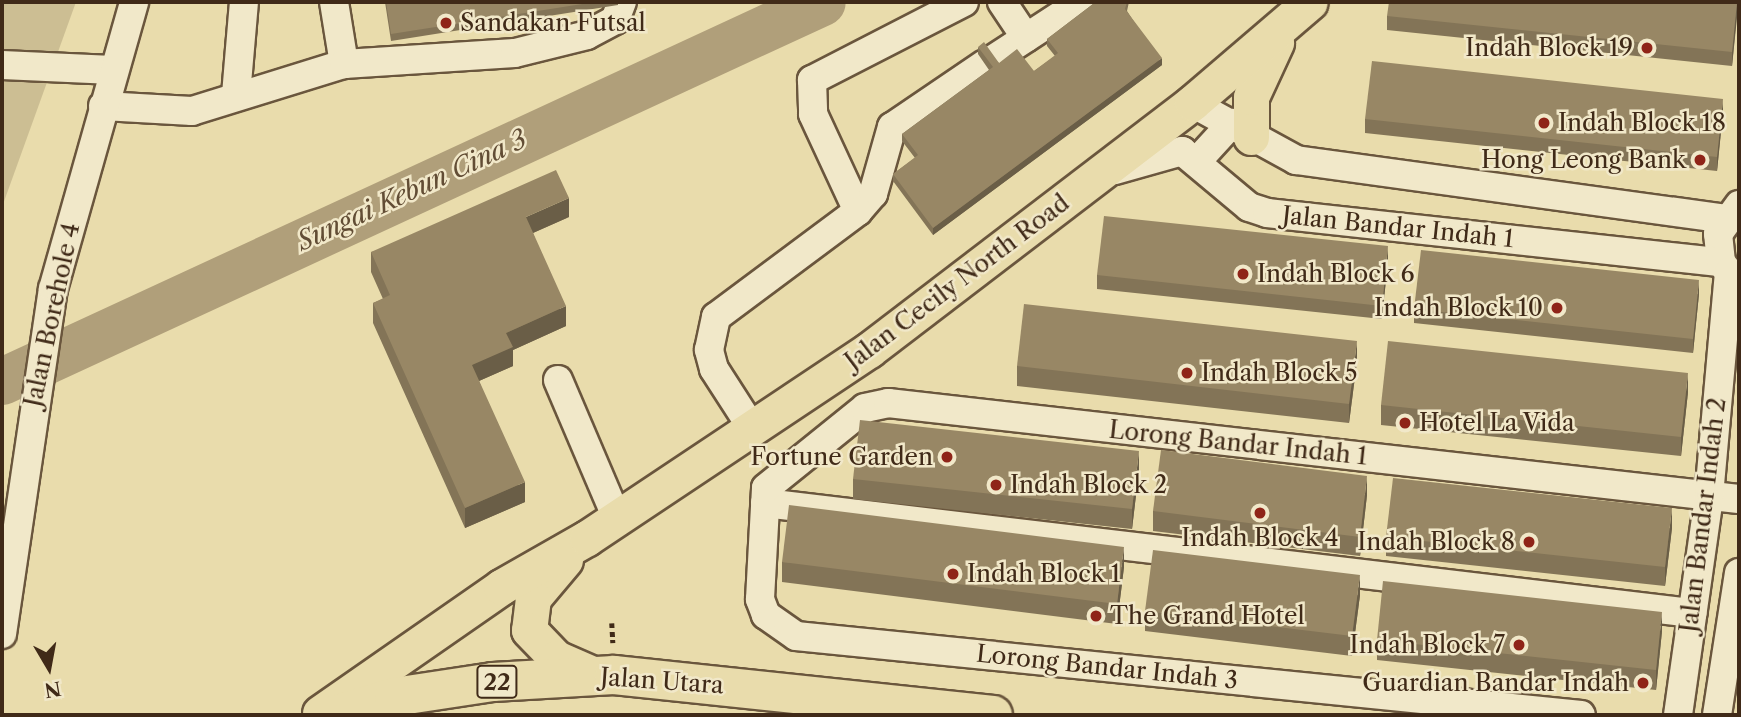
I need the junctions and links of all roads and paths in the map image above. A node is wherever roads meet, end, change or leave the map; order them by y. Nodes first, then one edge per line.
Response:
1 (134, 2) edge
2 (244, 2) edge
3 (334, 2) edge
4 (622, 2) edge
5 (964, 2) edge
6 (1002, 2) edge
7 (1081, 2) edge
8 (1310, 2) edge
9 (1285, 28) junction
10 (1026, 38) junction
11 (344, 64) junction
12 (2, 65) edge
13 (113, 70) junction
14 (236, 95) junction
15 (1192, 103) junction
16 (103, 106) junction
17 (1241, 130) junction
18 (1199, 159) junction
19 (1100, 175) junction
20 (1735, 208) edge
21 (858, 211) junction
22 (1730, 272) edge
23 (558, 380) dead end
24 (752, 428) junction
25 (765, 496) junction
26 (1709, 496) junction
27 (1739, 499) edge
28 (617, 517) junction
29 (587, 538) junction
30 (1739, 573) edge
31 (1692, 613) junction
32 (2, 634) edge
33 (597, 676) junction
34 (317, 715) edge
35 (334, 715) edge
36 (993, 715) edge
37 (1581, 715) edge
38 (1678, 715) edge
39 (1717, 715) edge

1 - 13 street, Jalan Borehole 4
2 - 14 street
3 - 11 street
4 - 11 street
5 - 21 street
6 - 10 street
7 - 10 street
8 - 9 main road, Jalan Cecily North Road
9 - 15 main road, Jalan Cecily North Road
9 - 17 main road
10 - 21 street
11 - 14 street
12 - 13 street
13 - 16 street, Jalan Borehole 4
14 - 16 street
15 - 17 street, Jalan Bandar Indah 1
15 - 19 main road, Jalan Cecily North Road
16 - 32 street, Jalan Borehole 4
17 - 18 street
17 - 20 street, Jalan Bandar Indah 1
18 - 19 street
18 - 22 street, Jalan Bandar Indah 1
19 - 24 main road, Jalan Cecily North Road
20 - 22 street, Jalan Bandar Indah 2
21 - 24 street
22 - 26 street, Jalan Bandar Indah 2
23 - 28 street
24 - 28 main road, Jalan Cecily North Road
25 - 26 street, Lorong Bandar Indah 1
25 - 31 street
25 - 37 street, Lorong Bandar Indah 3
26 - 27 street, Lorong Bandar Indah 1
26 - 31 street, Jalan Bandar Indah 2
28 - 29 main road, Jalan Cecily North Road
29 - 33 main road, Jalan Cecily North Road
29 - 34 main road, Jalan Cecily North Road
30 - 39 street, Jalan Bandar Indah 2
31 - 38 street, Jalan Bandar Indah 2
33 - 35 highway, Jalan Utara / 22
33 - 36 highway, Jalan Utara / 22

